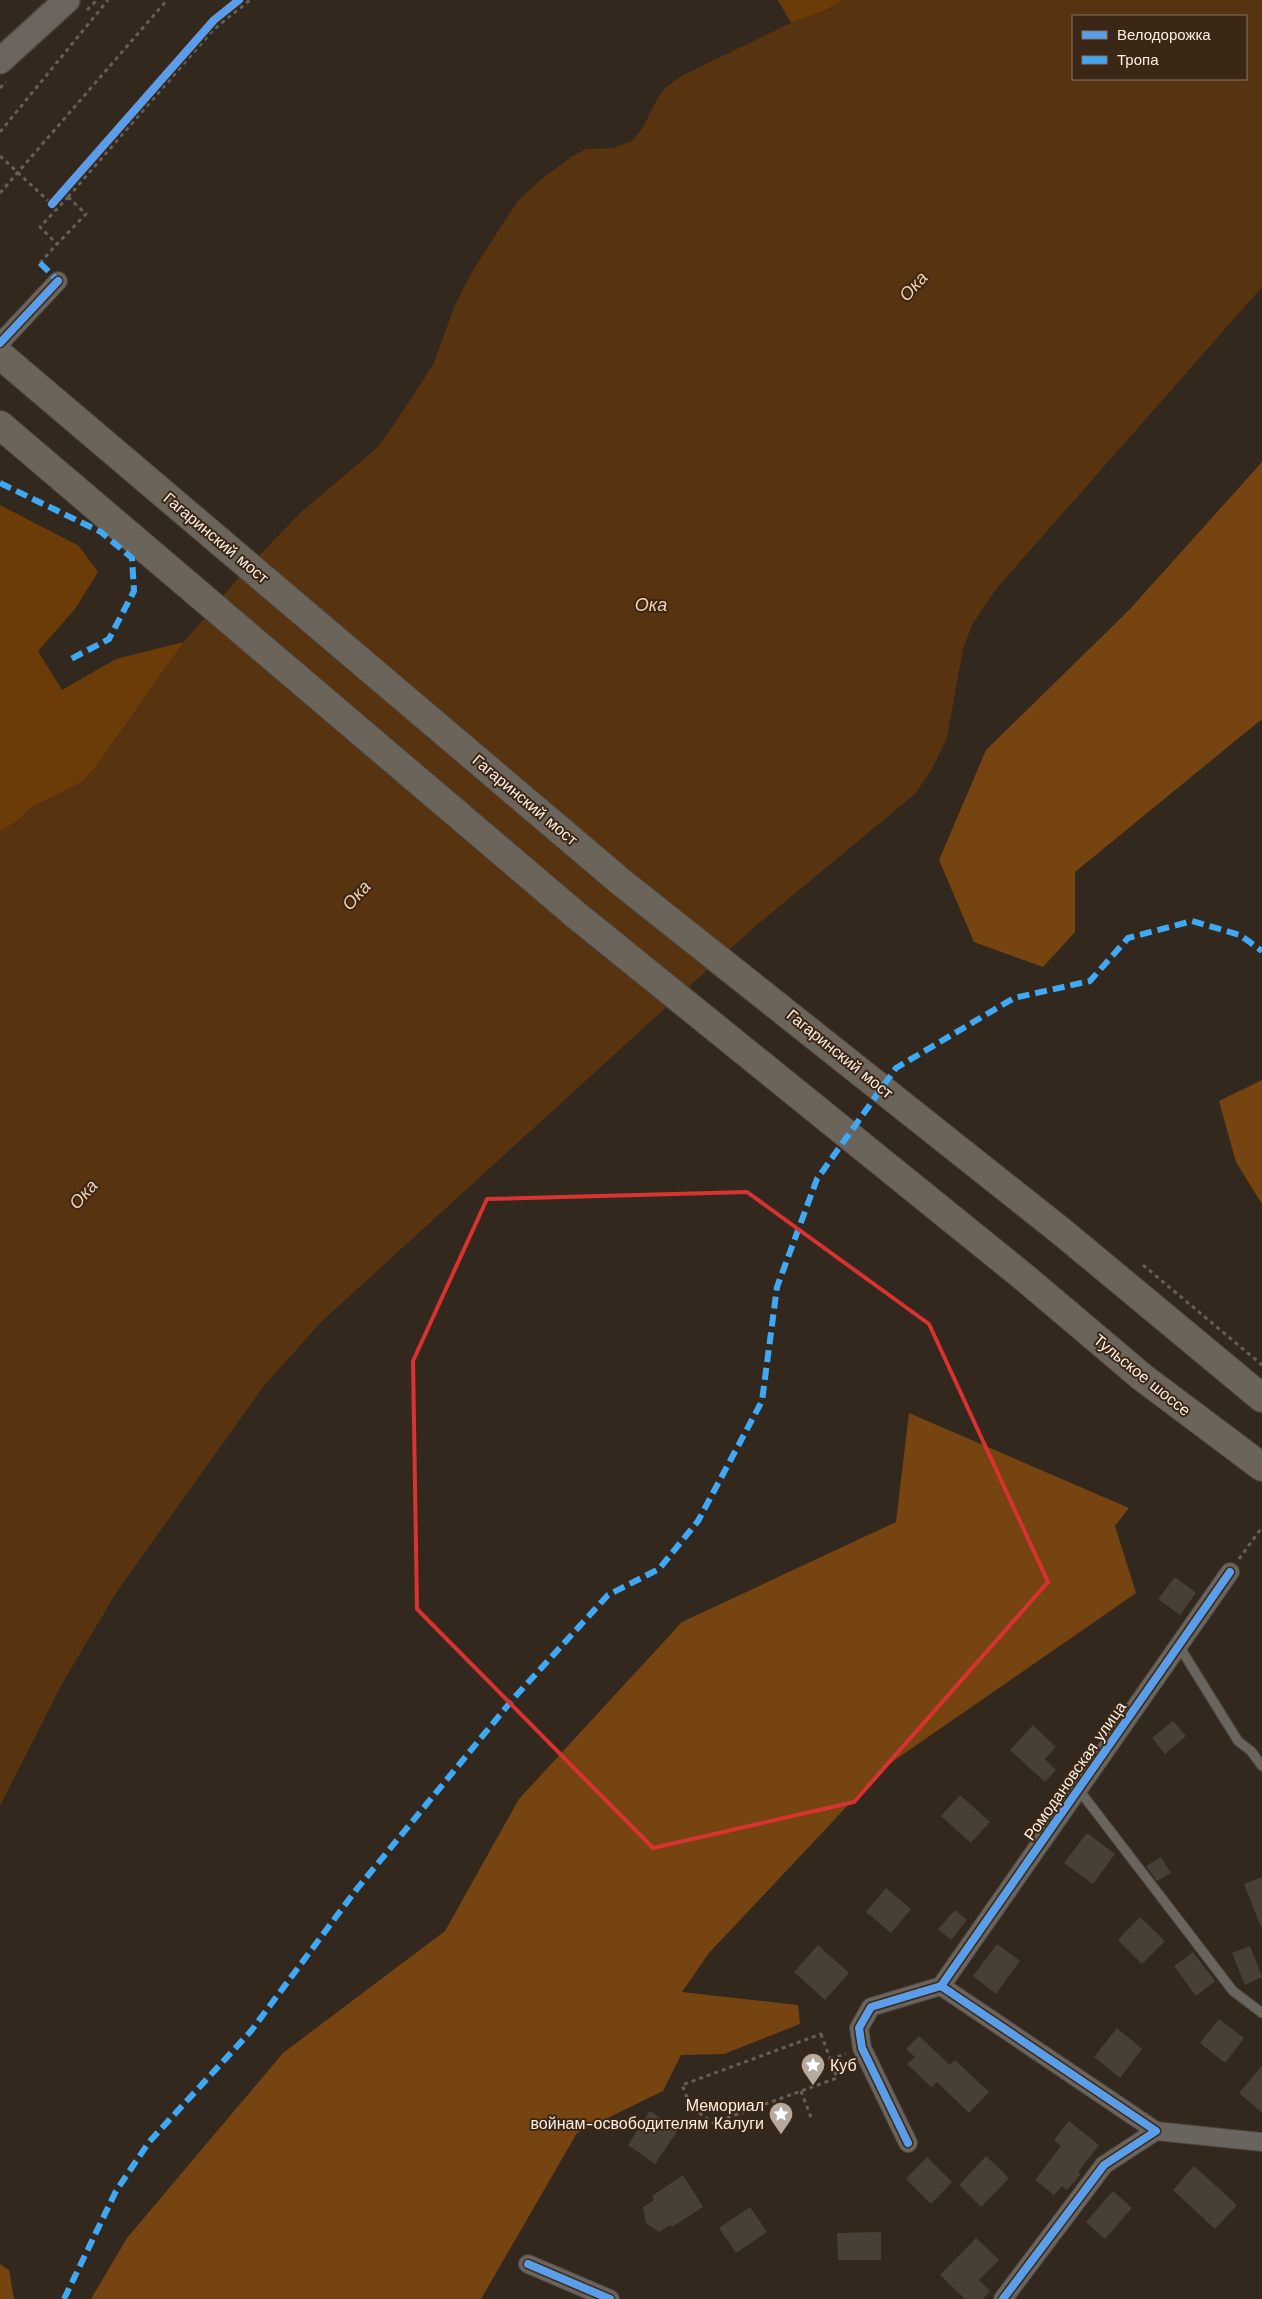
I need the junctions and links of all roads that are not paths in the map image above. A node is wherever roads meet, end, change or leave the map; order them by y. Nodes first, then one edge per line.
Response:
1 (67, 0) edge
2 (22, 40) junction
3 (0, 55) edge
4 (0, 60) edge
5 (58, 281) dead end
6 (0, 343) edge
7 (0, 355) edge
8 (0, 424) edge
9 (1262, 1398) edge
10 (1262, 1467) edge
11 (1230, 1572) road end
12 (1179, 1646) junction
13 (1262, 1766) edge
14 (1079, 1790) junction
15 (941, 1986) junction
16 (1262, 2013) edge
17 (1156, 2131) junction
18 (1262, 2142) edge
19 (908, 2143) dead end
20 (528, 2264) dead end
21 (610, 2299) edge
22 (1003, 2299) edge

1 - 2 main road
2 - 3 main road
2 - 4 main road
5 - 6 street
7 - 9 main road, Гагаринский мост
8 - 10 main road, Тульское шоссе
11 - 12 street, Ромодановская улица
12 - 13 lane
12 - 14 street, Ромодановская улица
14 - 15 street, Ромодановская улица
14 - 16 lane
15 - 17 street
15 - 19 street
17 - 18 street
17 - 22 street
20 - 21 street

